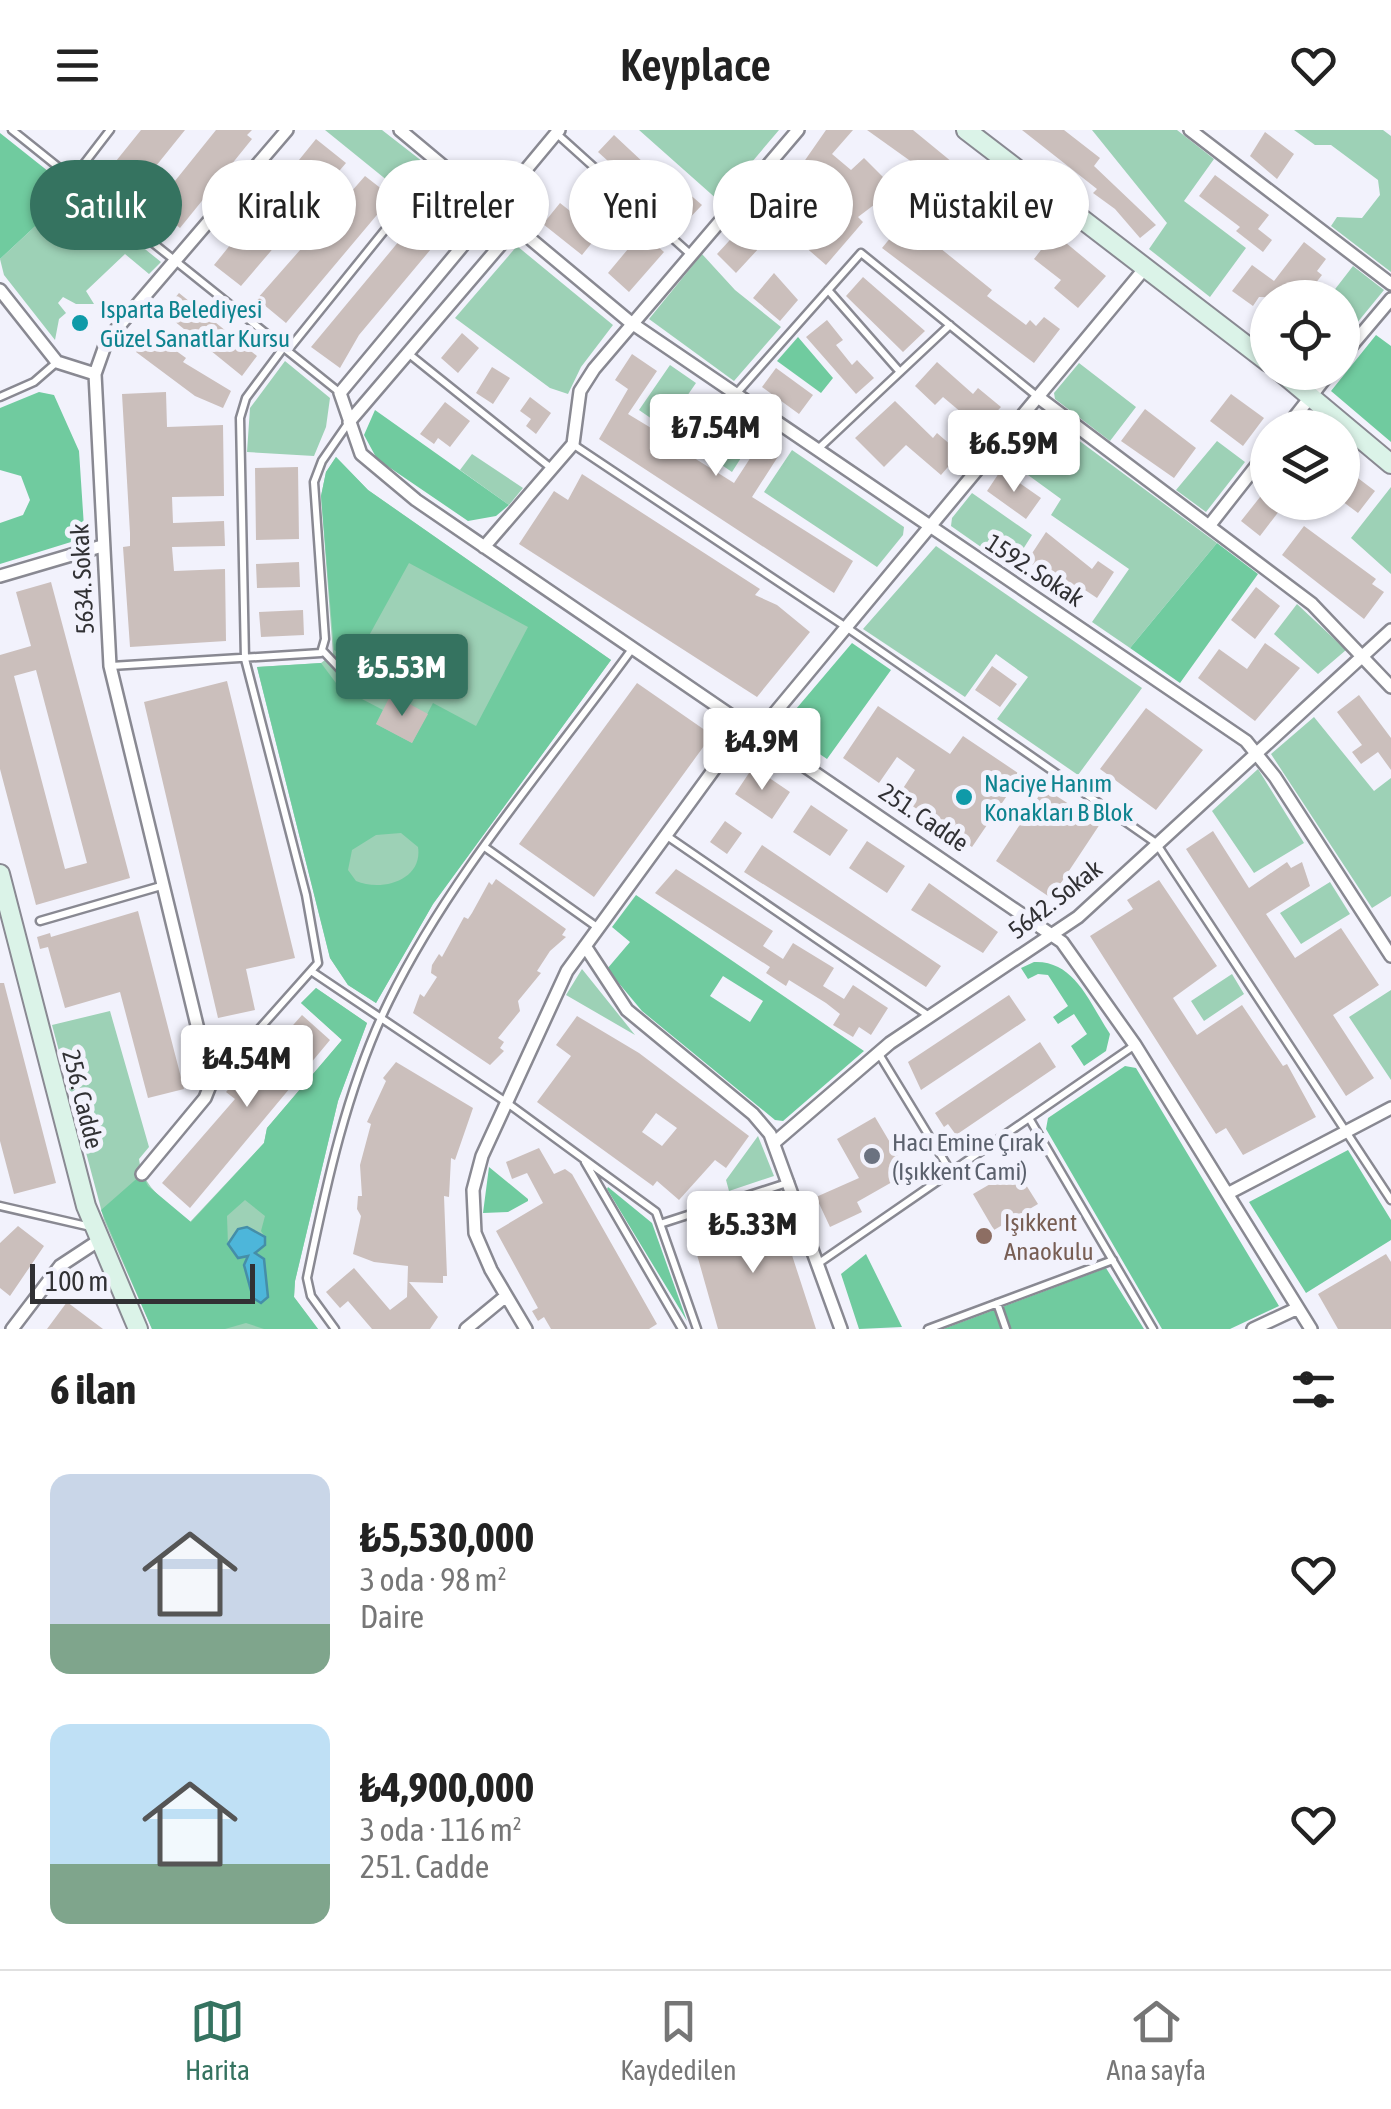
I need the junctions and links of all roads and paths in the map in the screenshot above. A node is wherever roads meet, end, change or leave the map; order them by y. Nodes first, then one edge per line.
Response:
1 (12, 130) edge
2 (110, 130) edge
3 (287, 130) edge
4 (400, 130) edge
5 (798, 130) edge
6 (966, 130) edge
7 (1190, 130) edge
8 (558, 132) edge
9 (50, 160) edge
10 (86, 160) edge
11 (438, 160) edge
12 (535, 160) edge
13 (376, 240) edge
14 (163, 250) edge
15 (461, 250) edge
16 (493, 250) edge
17 (546, 250) edge
18 (689, 253) junction
19 (178, 262) junction
20 (1145, 268) junction
21 (1391, 284) edge
22 (0, 290) edge
23 (828, 290) junction
24 (1391, 299) edge
25 (630, 322) junction
26 (950, 325) junction
27 (1360, 336) edge
28 (1250, 348) edge
29 (286, 349) junction
30 (408, 353) junction
31 (57, 362) junction
32 (900, 372) junction
33 (95, 374) junction
34 (1304, 390) edge
35 (1316, 390) edge
36 (340, 393) junction
37 (734, 396) junction
38 (1311, 396) junction
39 (0, 397) edge
40 (1038, 397) junction
41 (1300, 410) edge
42 (349, 422) junction
43 (573, 444) junction
44 (816, 451) junction
45 (1391, 464) edge
46 (552, 469) junction
47 (1250, 474) edge
48 (1208, 526) junction
49 (929, 528) junction
50 (102, 546) junction
51 (484, 546) junction
52 (0, 576) edge
53 (846, 626) junction
54 (1391, 630) edge
55 (633, 648) junction
56 (322, 650) junction
57 (1363, 654) junction
58 (245, 659) junction
59 (110, 666) junction
60 (1391, 688) edge
61 (379, 692) dead end
62 (748, 724) junction
63 (759, 732) junction
64 (1256, 750) junction
65 (665, 836) junction
66 (1156, 843) junction
67 (486, 848) junction
68 (0, 874) edge
69 (161, 886) junction
70 (40, 921) dead end
71 (6, 922) edge
72 (598, 928) junction
73 (1053, 934) junction
74 (585, 946) junction
75 (1391, 956) edge
76 (314, 973) junction
77 (930, 1016) junction
78 (381, 1019) junction
79 (1134, 1045) junction
80 (878, 1053) junction
81 (211, 1083) junction
82 (506, 1102) junction
83 (1391, 1108) edge
84 (1029, 1118) junction
85 (1348, 1130) junction
86 (774, 1142) junction
87 (583, 1158) junction
88 (952, 1172) junction
89 (142, 1174) dead end
90 (790, 1182) junction
91 (1228, 1193) junction
92 (1391, 1200) edge
93 (0, 1206) edge
94 (662, 1223) junction
95 (96, 1234) junction
96 (1113, 1260) junction
97 (819, 1263) junction
98 (506, 1296) junction
99 (998, 1303) junction
100 (1298, 1308) junction
101 (12, 1329) edge
102 (138, 1329) edge
103 (336, 1329) edge
104 (466, 1329) edge
105 (526, 1329) edge
106 (682, 1329) edge
107 (698, 1329) edge
108 (840, 1329) edge
109 (928, 1329) edge
110 (1006, 1329) edge
111 (1153, 1329) edge
112 (1253, 1329) edge
113 (1311, 1329) edge

1 - 9 lane
2 - 10 lane
3 - 19 street, 5634. Sokak
4 - 11 street, 1592. Sokak
5 - 18 street
6 - 20 main road
7 - 21 street
8 - 12 street
8 - 18 lane
13 - 29 lane
14 - 19 lane
15 - 36 street
16 - 30 street
17 - 25 street, 1592. Sokak
18 - 25 street
19 - 29 lane
19 - 33 street, 5634. Sokak
20 - 28 main road
20 - 40 street
22 - 31 street
23 - 26 lane
23 - 32 lane
23 - 37 lane
24 - 27 street
25 - 37 street, 1592. Sokak
25 - 43 street
26 - 32 lane
26 - 40 lane
29 - 36 lane
29 - 58 lane
30 - 42 street
30 - 46 lane
31 - 33 street
31 - 39 lane
32 - 44 lane
33 - 50 street, 5634. Sokak
34 - 38 main road
35 - 38 street
36 - 42 street, 251. Cadde
37 - 44 street, 1592. Sokak
38 - 41 street
38 - 45 main road
40 - 48 street
40 - 49 street
42 - 51 street, 251. Cadde
42 - 56 lane
43 - 46 street
43 - 53 lane
44 - 49 street, 1592. Sokak
46 - 51 street
47 - 48 street
48 - 57 street
49 - 53 street
49 - 64 street, 1592. Sokak
50 - 52 street
50 - 59 street, 5634. Sokak
51 - 55 street, 251. Cadde
53 - 63 street
53 - 66 lane
54 - 57 street, 5642. Sokak
55 - 62 street, 251. Cadde
55 - 67 lane
56 - 58 lane
56 - 61 lane
57 - 60 street
57 - 64 street, 5642. Sokak
58 - 59 lane
58 - 76 lane
59 - 69 street, 5634. Sokak
62 - 63 street, 251. Cadde
62 - 65 street
63 - 73 street, 251. Cadde
64 - 66 street, 5642. Sokak
64 - 75 street, 1592. Sokak
65 - 72 street
65 - 77 lane
66 - 73 street, 5642. Sokak
66 - 85 lane
67 - 72 lane
67 - 78 lane
68 - 71 main road, 256. Cadde
69 - 70 lane
69 - 81 street, 5634. Sokak
71 - 95 main road, 256. Cadde
72 - 74 street
73 - 77 street, 5642. Sokak
73 - 79 street, 251. Cadde
74 - 82 street
74 - 86 street
76 - 78 lane
76 - 81 lane
77 - 80 street, 5642. Sokak
78 - 82 lane
78 - 103 lane
79 - 84 lane
79 - 91 street, 251. Cadde
80 - 86 street, 5642. Sokak
80 - 88 lane
81 - 89 street
82 - 87 lane
82 - 98 street
83 - 85 street
84 - 88 lane
84 - 96 lane
85 - 91 street
85 - 92 lane
86 - 90 street
87 - 94 lane
87 - 106 lane
88 - 97 lane
90 - 94 lane
90 - 97 street
91 - 100 street, 251. Cadde
93 - 95 lane
94 - 107 lane
95 - 101 street
95 - 102 main road, 256. Cadde
96 - 99 lane
96 - 111 lane
97 - 108 street
98 - 104 street
98 - 105 street
99 - 109 lane
99 - 110 lane
100 - 112 street
100 - 113 street, 251. Cadde

